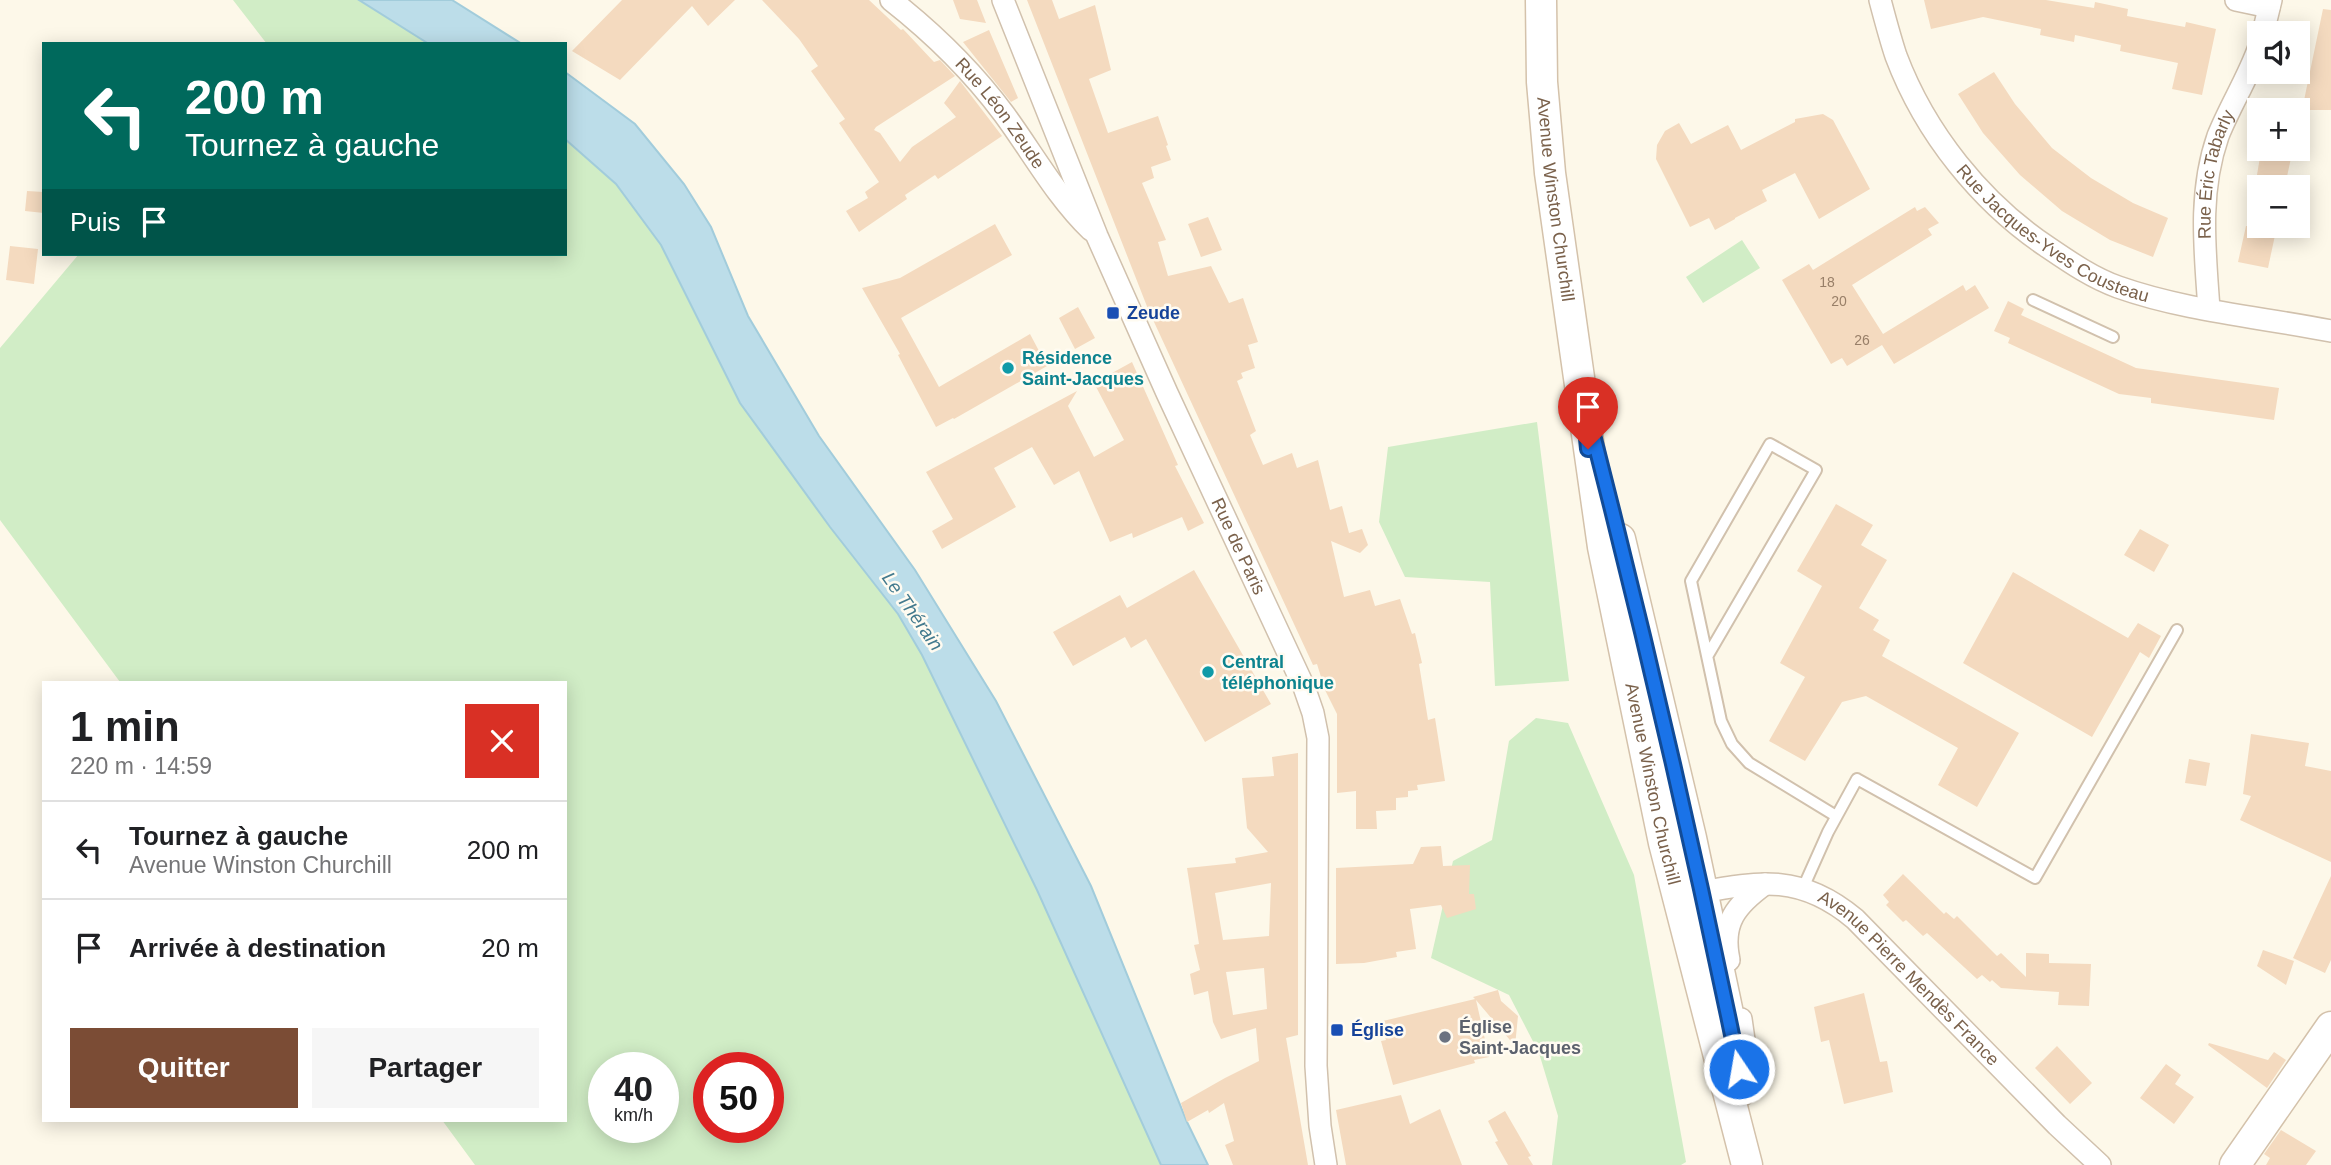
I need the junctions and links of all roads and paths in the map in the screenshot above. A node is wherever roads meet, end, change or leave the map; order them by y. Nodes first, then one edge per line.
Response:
1 (891, 0) edge
2 (1003, 0) edge
3 (1541, 0) edge
4 (1880, 0) edge
5 (2236, 0) edge
6 (2270, 3) edge
7 (2266, 21) edge
8 (2247, 74) edge
9 (1097, 236) junction
10 (2033, 300) dead end
11 (2209, 309) junction
12 (2331, 331) edge
13 (2113, 337) dead end
14 (2177, 630) dead end
15 (1707, 654) junction
16 (1836, 816) junction
17 (1765, 884) junction
18 (1803, 888) junction
19 (1690, 894) junction
20 (2331, 1027) edge
21 (1744, 1094) junction
22 (1326, 1165) edge
23 (1747, 1165) edge
24 (1755, 1165) edge
25 (2100, 1165) edge
26 (2235, 1165) edge

1 - 9 street, Rue Léon Zeude
2 - 9 street, Rue de Paris
3 - 19 main road, Avenue Winston Churchill
4 - 11 street, Rue Jacques-Yves Cousteau
5 - 6 street
6 - 7 street
8 - 11 street, Rue Éric Tabarly
9 - 22 street, Rue de Paris
10 - 13 lane
11 - 12 street, Rue Jacques-Yves Cousteau
14 - 16 lane
15 - 15 lane
15 - 16 lane
16 - 18 lane
17 - 18 street, Avenue Pierre Mendès France
17 - 19 street, Avenue Pierre Mendès France
17 - 21 street
18 - 25 street, Avenue Pierre Mendès France
19 - 21 main road, Avenue Winston Churchill
19 - 23 main road, Avenue Winston Churchill
20 - 26 main road
21 - 24 main road, Avenue Winston Churchill

